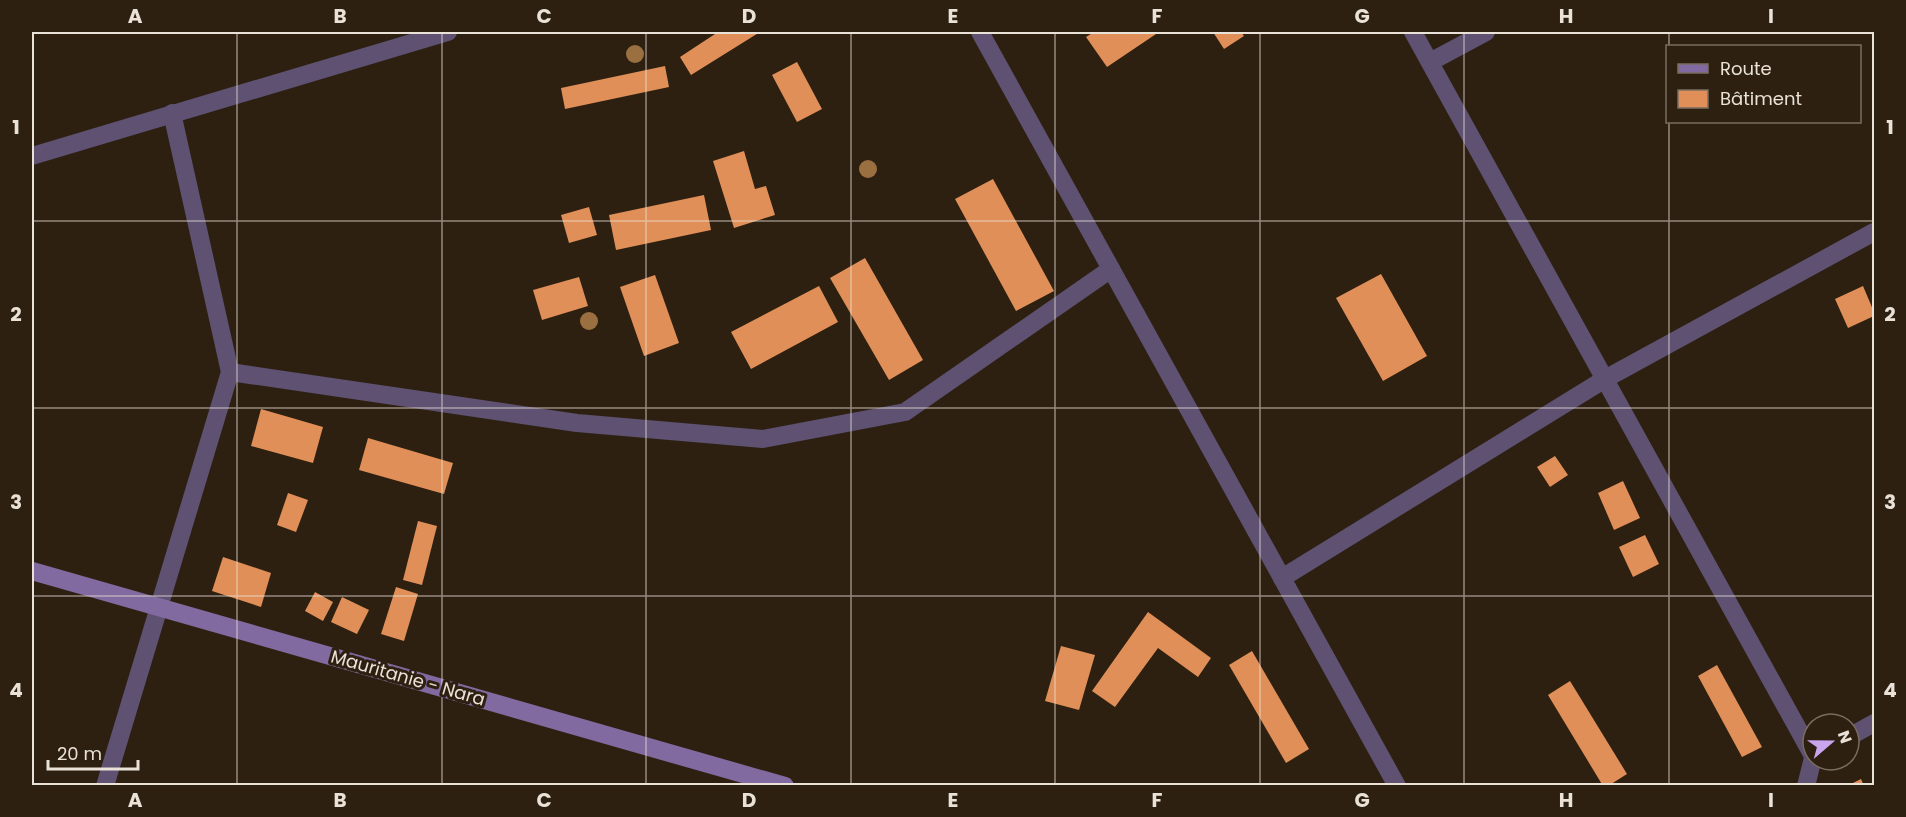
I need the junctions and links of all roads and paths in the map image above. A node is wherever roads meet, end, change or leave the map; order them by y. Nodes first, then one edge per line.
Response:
1 (448, 32) edge
2 (980, 32) edge
3 (1413, 32) edge
4 (1486, 32) edge
5 (1430, 62) junction
6 (172, 113) junction
7 (32, 156) edge
8 (1875, 232) edge
9 (1111, 269) junction
10 (230, 372) junction
11 (1605, 379) junction
12 (32, 572) edge
13 (1282, 578) junction
14 (158, 607) junction
15 (1875, 723) edge
16 (1861, 731) edge
17 (1801, 735) edge
18 (105, 786) edge
19 (785, 786) edge
20 (1397, 786) edge

1 - 6 street
2 - 9 street
3 - 5 street
4 - 5 street
5 - 11 street
6 - 7 street
6 - 10 street
8 - 11 street
9 - 10 street
9 - 13 street
10 - 14 street
11 - 13 street
11 - 17 street
12 - 14 main road, Mauritanie - Nara
13 - 20 street
14 - 18 street
14 - 19 main road, Mauritanie - Nara
15 - 16 street

